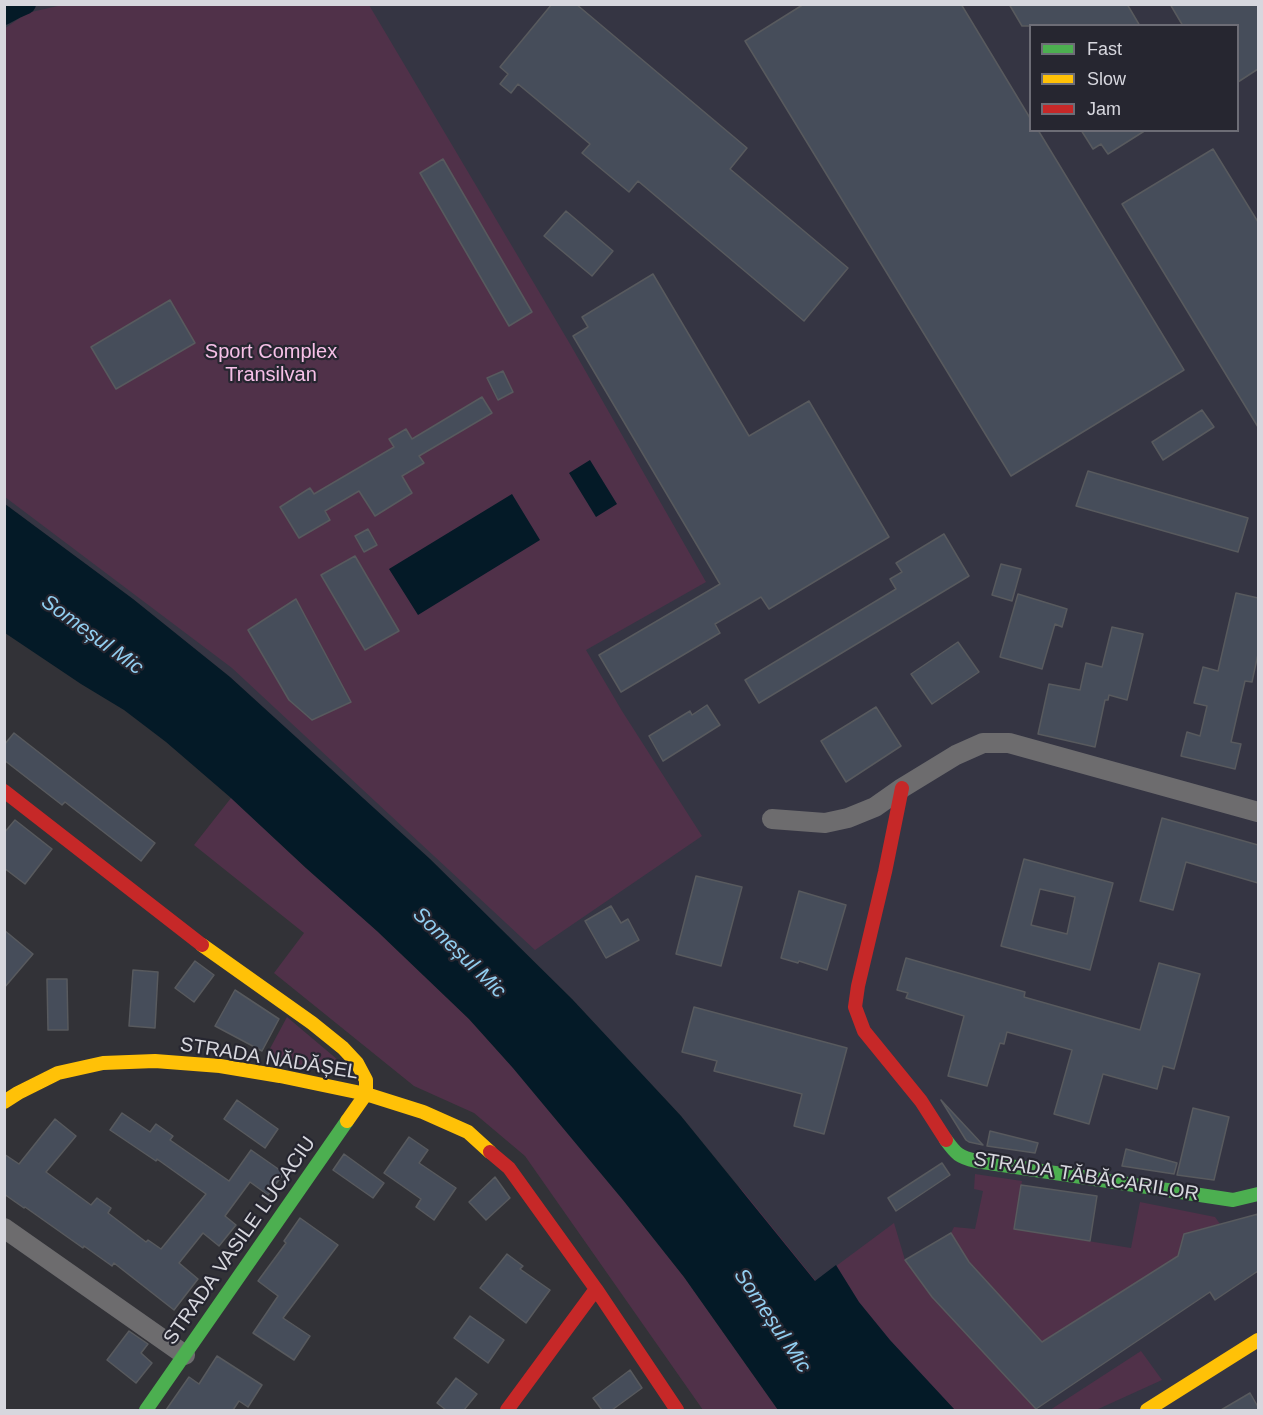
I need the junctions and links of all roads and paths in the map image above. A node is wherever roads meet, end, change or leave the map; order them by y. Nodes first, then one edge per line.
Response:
1 (902, 788) junction
2 (4, 791) edge
3 (1258, 812) edge
4 (772, 819) dead end
5 (366, 1094) junction
6 (4, 1102) edge
7 (1258, 1194) edge
8 (4, 1228) edge
9 (596, 1289) junction
10 (1258, 1340) edge
11 (185, 1355) junction
12 (146, 1410) edge
13 (507, 1410) edge
14 (677, 1410) edge
15 (1147, 1410) edge

1 - 3 street
1 - 4 street
1 - 7 street, STRADA TĂBĂCARILOR
2 - 5 street
5 - 6 street, STRADA NĂDĂȘEL
5 - 9 street, STRADA NĂDĂȘEL
5 - 11 street, STRADA VASILE LUCACIU
8 - 11 street
9 - 13 street
9 - 14 street, STRADA NĂDĂȘEL
10 - 15 street
11 - 12 street, STRADA VASILE LUCACIU

